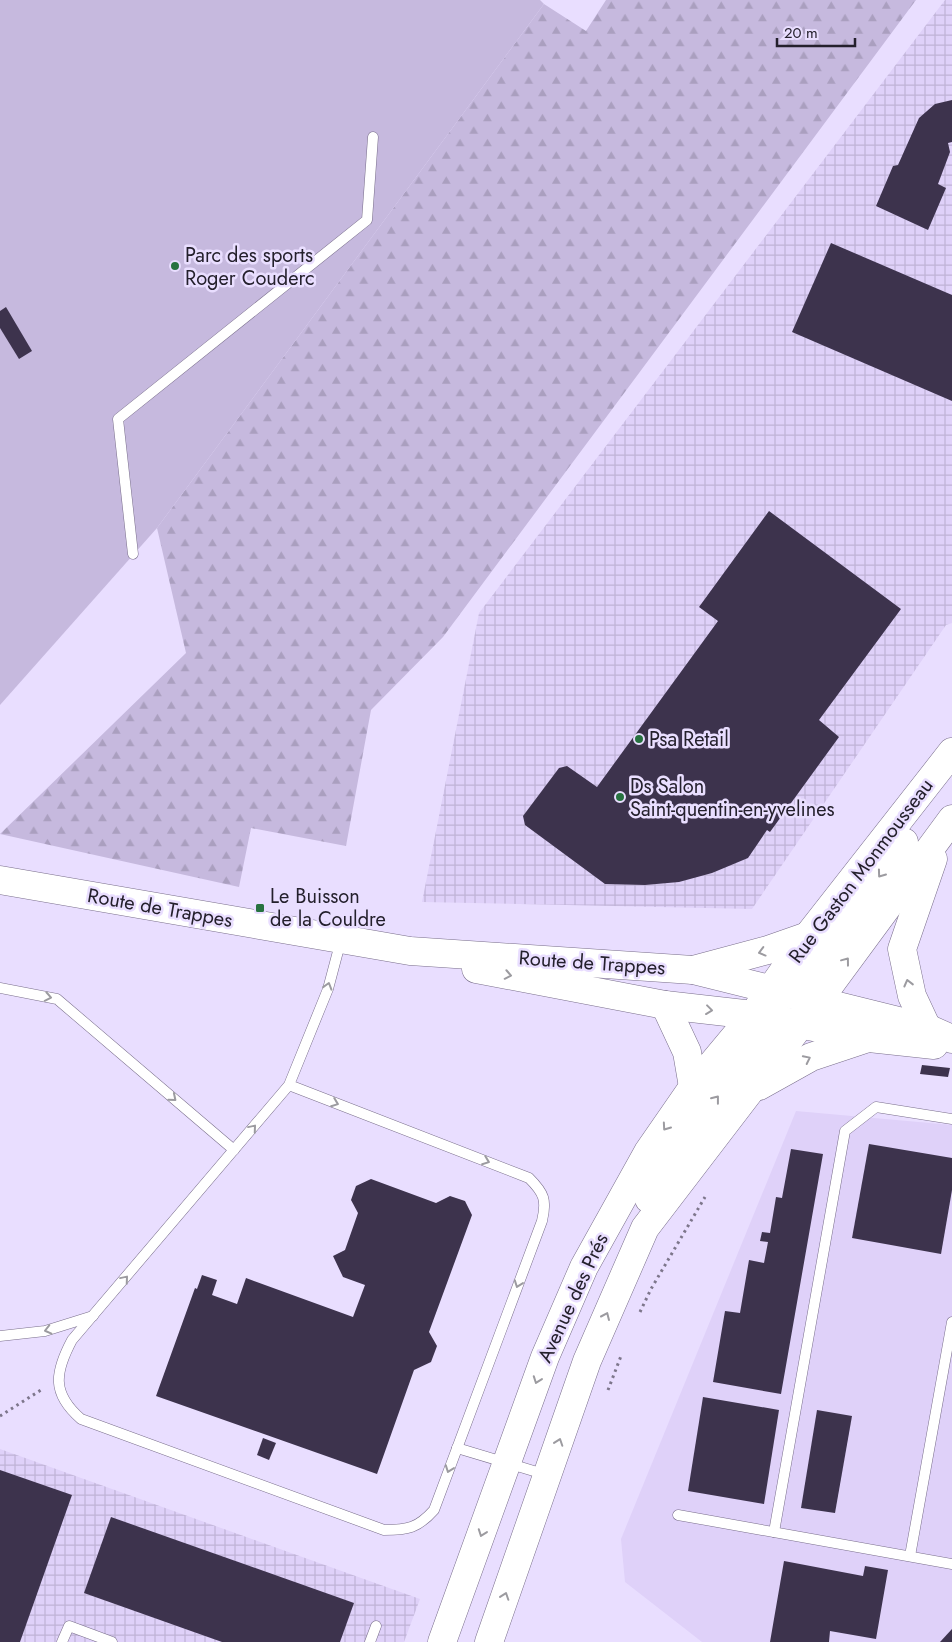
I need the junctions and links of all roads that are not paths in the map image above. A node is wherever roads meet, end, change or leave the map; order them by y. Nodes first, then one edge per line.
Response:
1 (373, 137) dead end
2 (133, 554) dead end
3 (952, 752) edge
4 (911, 804) junction
5 (947, 827) edge
6 (0, 880) edge
7 (808, 936) junction
8 (341, 939) junction
9 (410, 951) junction
10 (693, 970) junction
11 (0, 988) edge
12 (794, 995) junction
13 (665, 1005) junction
14 (776, 1020) junction
15 (927, 1028) junction
16 (869, 1038) junction
17 (952, 1039) edge
18 (952, 1047) edge
19 (289, 1085) junction
20 (694, 1087) junction
21 (749, 1091) junction
22 (952, 1119) edge
23 (234, 1150) junction
24 (645, 1228) junction
25 (94, 1316) junction
26 (952, 1322) edge
27 (0, 1336) edge
28 (457, 1448) junction
29 (507, 1464) junction
30 (547, 1476) junction
31 (678, 1515) dead end
32 (774, 1532) junction
33 (910, 1556) junction
34 (952, 1564) edge
35 (376, 1626) dead end
36 (62, 1642) edge
37 (112, 1642) edge
38 (370, 1642) edge
39 (442, 1642) edge
40 (489, 1642) edge

1 - 2 lane
3 - 4 main road, Rue Gaston Monmousseau
4 - 7 main road, Rue Gaston Monmousseau
4 -> 12 main road
12 -> 5 main road
15 -> 5 main road
6 - 8 main road, Route de Trappes
7 -> 10 main road
7 - 12 main road, Rue Gaston Monmousseau
8 - 9 main road, Route de Trappes
19 -> 8 lane
9 - 10 main road, Route de Trappes
9 -> 13 main road, Route de Trappes
10 - 12 main road, Route de Trappes
11 -> 23 lane
12 - 14 main road, Avenue des Prés
12 - 14 main road
12 - 15 main road, Route de Trappes
13 -> 14 main road, Route de Trappes
13 - 20 main road
14 - 16 main road, Route de Trappes
14 - 20 main road, Avenue des Prés
14 - 21 main road, Avenue des Prés
24 -> 14 main road
15 - 17 main road, Route de Trappes
16 - 18 main road, Route de Trappes
21 -> 16 main road
23 -> 19 lane
19 -> 28 lane
20 -> 29 main road, Avenue des Prés
21 - 24 main road, Avenue des Prés
22 - 32 lane
25 -> 23 lane
30 -> 24 main road, Avenue des Prés
25 -> 27 lane
28 -> 25 lane
26 - 33 lane
28 - 29 lane
29 - 30 lane
29 -> 39 main road, Avenue des Prés
40 -> 30 main road, Avenue des Prés
31 - 32 lane
32 - 33 lane
33 - 34 lane
35 - 38 lane
36 - 37 lane

